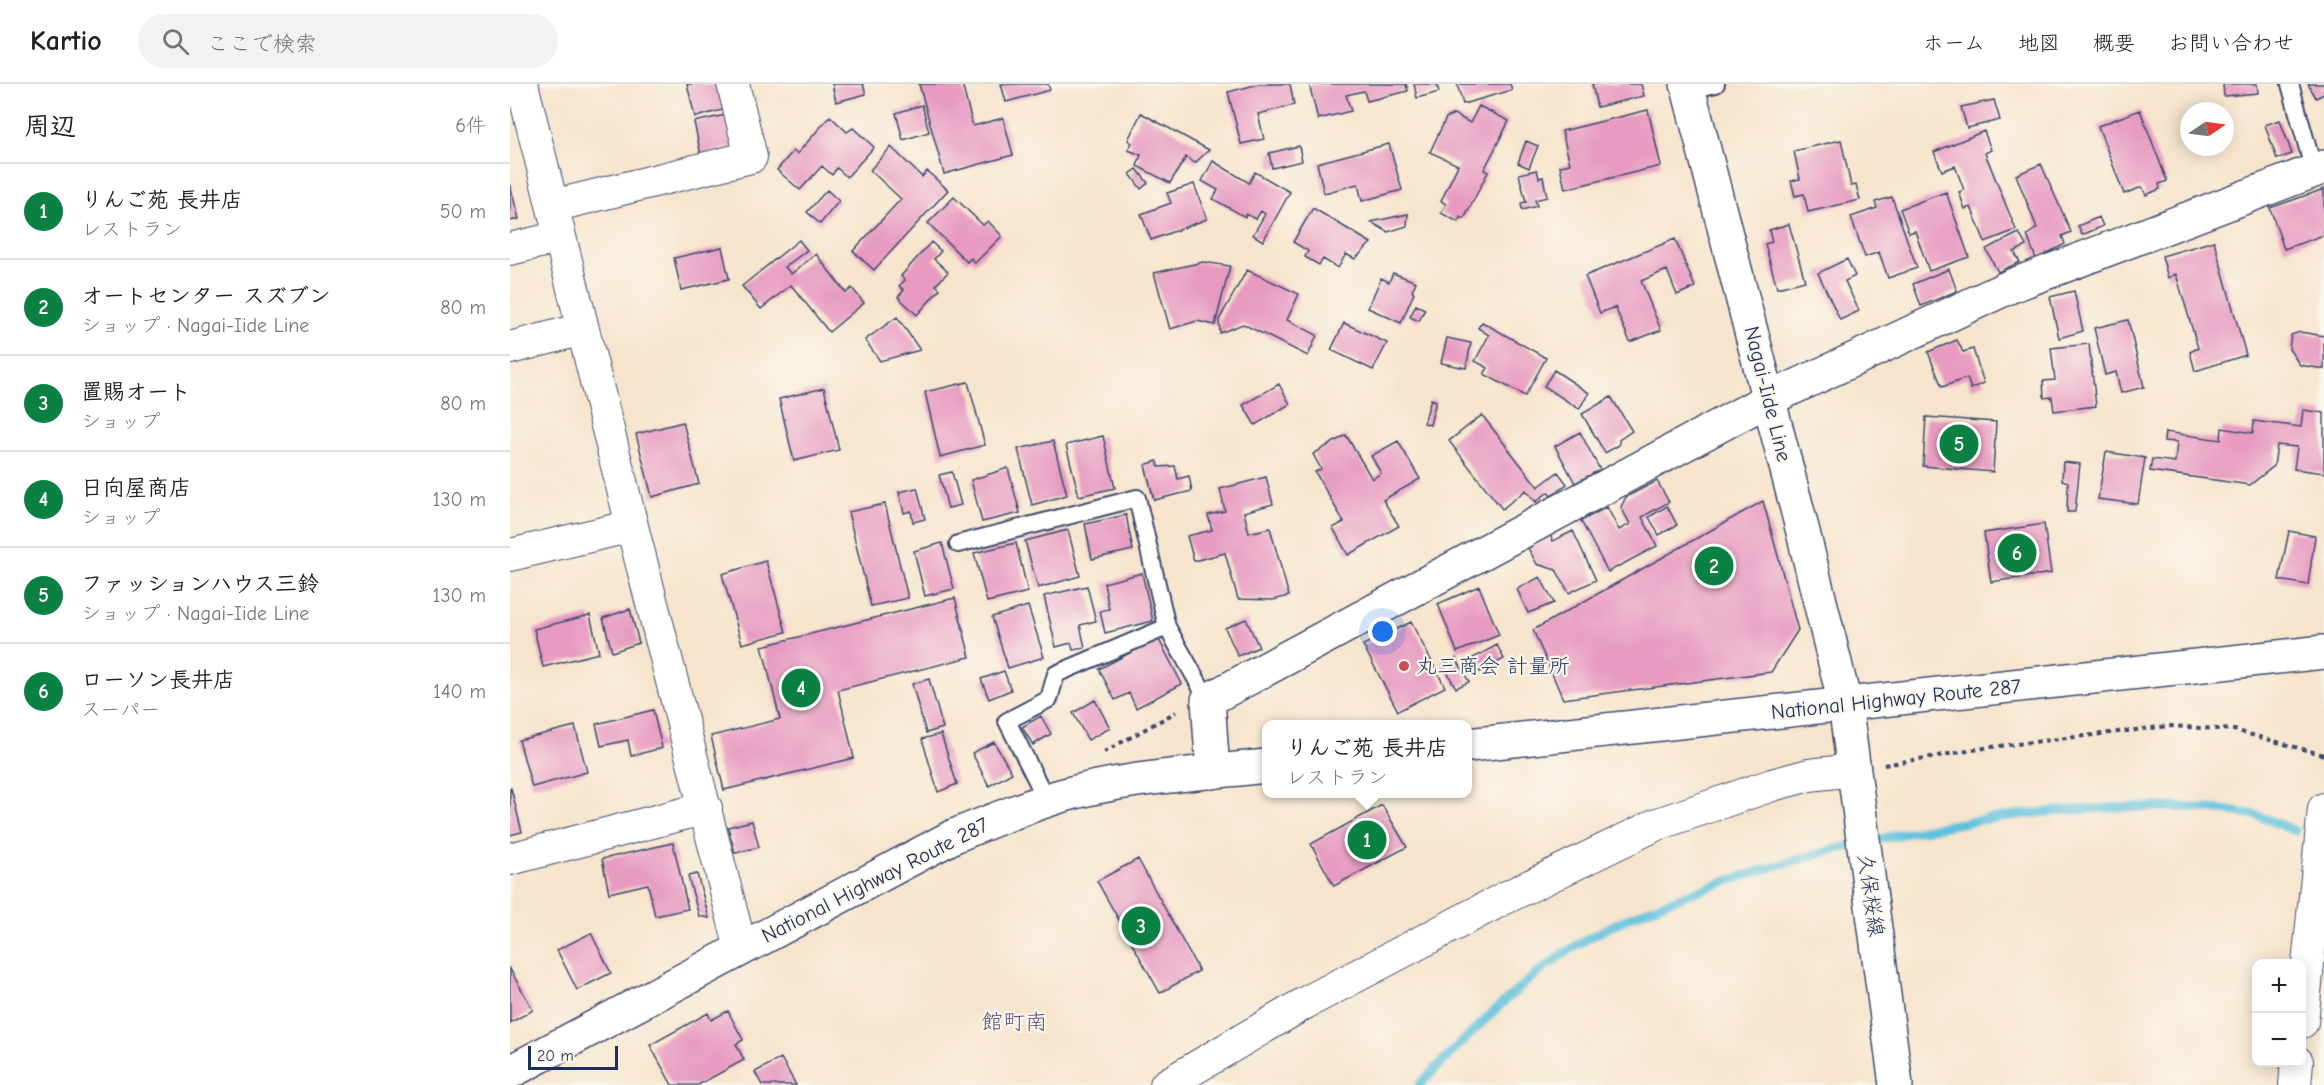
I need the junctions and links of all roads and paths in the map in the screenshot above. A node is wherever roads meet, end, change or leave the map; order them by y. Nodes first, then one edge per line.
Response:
1 (733, 84) edge
2 (2290, 84) edge
3 (1697, 86) edge
4 (526, 88) edge
5 (2319, 169) edge
6 (553, 206) junction
7 (560, 237) junction
8 (510, 249) edge
9 (584, 329) junction
10 (510, 348) edge
11 (1769, 399) junction
12 (632, 526) junction
13 (958, 544) dead end
14 (510, 555) edge
15 (1167, 627) junction
16 (2324, 652) edge
17 (1208, 700) junction
18 (1845, 704) junction
19 (1178, 711) dead end
20 (1472, 744) edge
21 (1098, 755) dead end
22 (2324, 755) edge
23 (1262, 766) edge
24 (1213, 772) junction
25 (1856, 781) junction
26 (1047, 801) junction
27 (706, 808) junction
28 (2324, 809) edge
29 (510, 859) edge
30 (741, 949) junction
31 (2302, 1013) edge
32 (2297, 1067) edge
33 (510, 1072) edge
34 (1166, 1085) edge
35 (1896, 1085) edge
36 (2295, 1085) edge

1 - 6 street
2 - 5 lane
3 - 11 main road, Nagai-Iide Line
4 - 6 street
5 - 11 main road
6 - 7 street
7 - 8 street
7 - 9 street
9 - 10 street
9 - 12 street
11 - 17 main road
11 - 18 main road, Nagai-Iide Line
12 - 14 street
12 - 27 street
13 - 15 lane
15 - 17 lane
15 - 26 lane
16 - 18 main road, National Highway Route 287
17 - 24 main road
18 - 20 main road, National Highway Route 287
18 - 25 main road, 久保桜線
19 - 21 path
22 - 25 path
23 - 24 main road, National Highway Route 287
24 - 26 main road, National Highway Route 287
25 - 34 street
25 - 35 main road, 久保桜線
26 - 30 main road, National Highway Route 287
27 - 29 street
27 - 30 street
28 - 31 street
30 - 33 main road, National Highway Route 287
32 - 36 street

